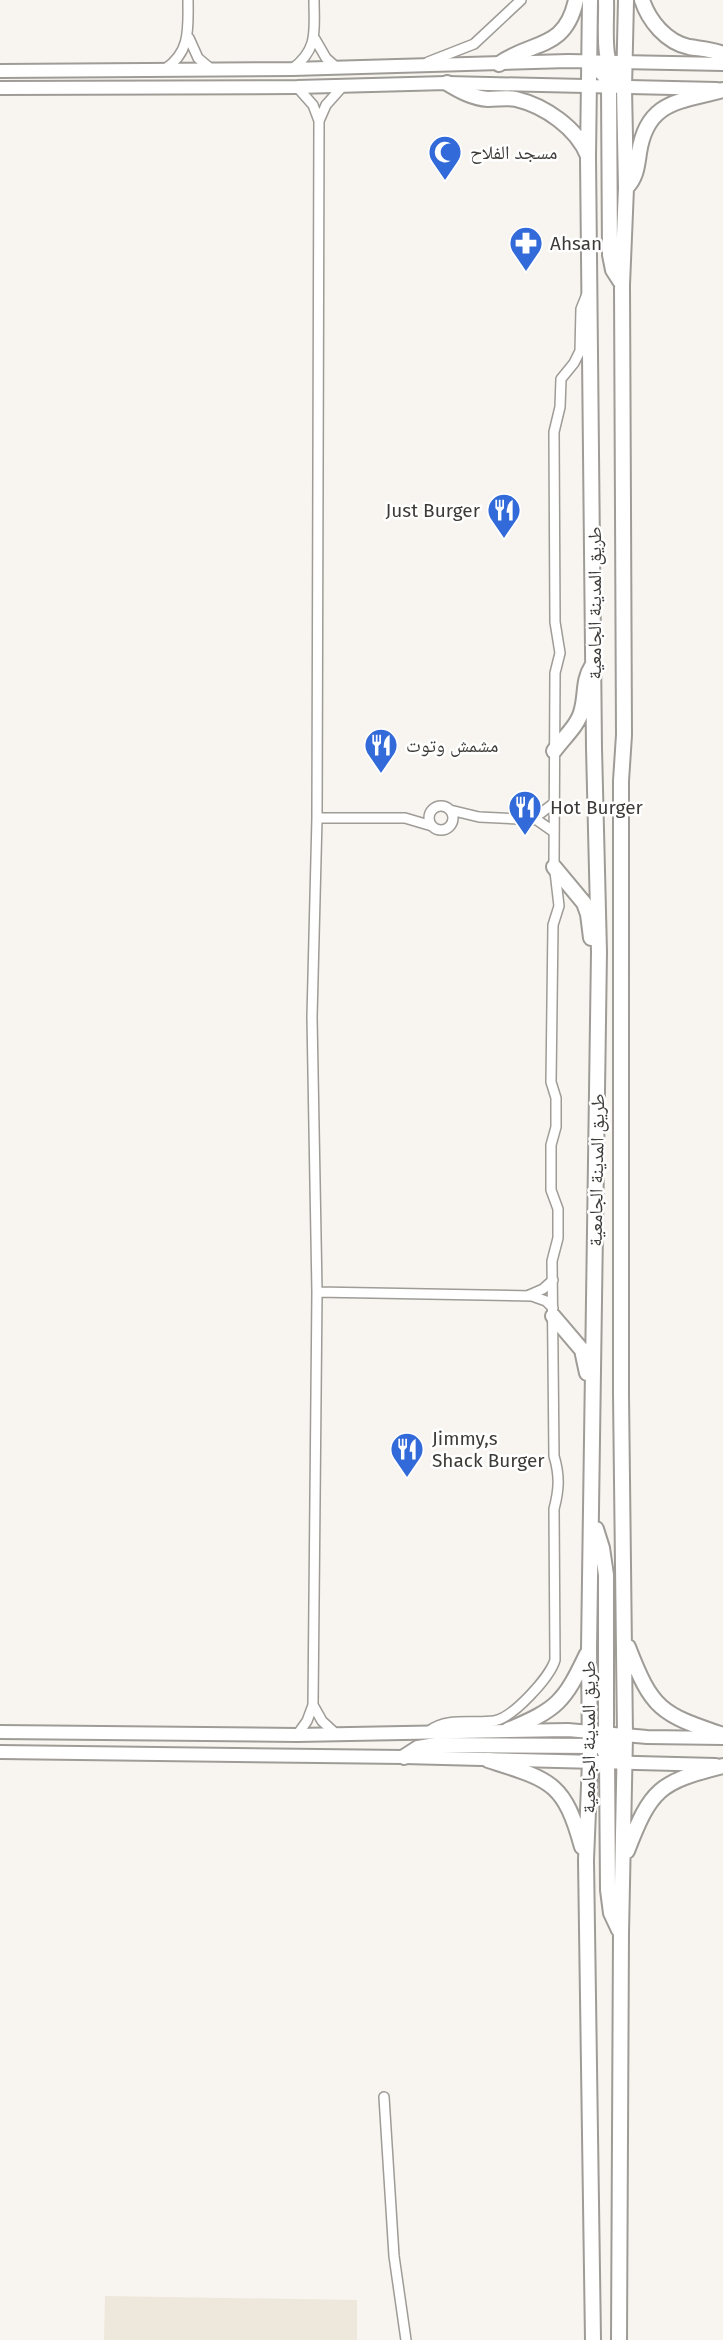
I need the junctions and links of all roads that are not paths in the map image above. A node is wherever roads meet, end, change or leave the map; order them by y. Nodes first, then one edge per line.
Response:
1 (188, 0) edge
2 (314, 0) edge
3 (521, 0) edge
4 (576, 0) edge
5 (590, 0) edge
6 (606, 0) edge
7 (626, 0) edge
8 (642, 0) edge
9 (188, 36) junction
10 (314, 39) junction
11 (723, 54) edge
12 (590, 61) junction
13 (609, 61) junction
14 (625, 62) junction
15 (499, 64) junction
16 (723, 64) edge
17 (418, 66) junction
18 (336, 68) junction
19 (165, 69) junction
20 (211, 69) junction
21 (292, 69) junction
22 (0, 71) edge
23 (447, 83) junction
24 (343, 86) junction
25 (590, 86) junction
26 (297, 87) junction
27 (617, 87) junction
28 (0, 88) edge
29 (723, 90) edge
30 (319, 121) junction
31 (589, 157) junction
32 (626, 188) junction
33 (622, 285) junction
34 (591, 290) junction
35 (595, 662) junction
36 (554, 751) junction
37 (554, 803) junction
38 (432, 810) junction
39 (450, 810) junction
40 (480, 817) junction
41 (317, 818) junction
42 (405, 818) junction
43 (526, 819) junction
44 (451, 824) junction
45 (432, 826) junction
46 (554, 832) junction
47 (554, 867) junction
48 (599, 952) junction
49 (553, 1280) junction
50 (317, 1292) junction
51 (525, 1296) junction
52 (553, 1312) junction
53 (594, 1393) junction
54 (592, 1519) junction
55 (625, 1637) junction
56 (589, 1649) junction
57 (313, 1705) junction
58 (508, 1730) junction
59 (429, 1731) junction
60 (589, 1731) junction
61 (0, 1732) edge
62 (335, 1733) junction
63 (297, 1735) junction
64 (625, 1736) junction
65 (723, 1737) edge
66 (600, 1746) junction
67 (0, 1752) edge
68 (404, 1757) junction
69 (488, 1760) junction
70 (607, 1761) junction
71 (625, 1762) junction
72 (723, 1766) edge
73 (624, 1858) junction
74 (586, 1860) junction
75 (621, 1933) junction
76 (384, 2097) dead end
77 (406, 2340) edge
78 (593, 2340) edge
79 (619, 2340) edge

1 - 9 street
2 - 10 street
3 - 17 street
4 - 15 main road
5 - 12 main road, طريق المدينة الجامعية
6 - 13 main road
7 - 14 main road, طريق المدينة الجامعية
8 - 11 main road
9 - 19 street
9 - 20 street
10 - 18 street
10 - 21 street
12 - 13 main road
12 - 15 main road
12 - 25 main road, طريق المدينة الجامعية
12 - 27 main road
13 - 14 main road
13 - 27 main road
14 - 16 main road
14 - 27 main road, طريق المدينة الجامعية
15 - 17 main road
17 - 18 main road
18 - 21 main road
19 - 20 main road
19 - 22 main road
20 - 21 main road
23 - 24 main road
23 - 25 main road
23 - 31 main road
24 - 26 main road
24 - 30 street
25 - 27 main road
25 - 31 main road, طريق المدينة الجامعية
26 - 28 main road
26 - 30 street
27 - 29 main road
27 - 32 main road, طريق المدينة الجامعية
27 - 33 main road
29 - 32 main road
30 - 41 street
31 - 34 main road, طريق المدينة الجامعية
32 - 33 main road, طريق المدينة الجامعية
33 - 55 main road, طريق المدينة الجامعية
34 - 35 main road, طريق المدينة الجامعية
34 - 36 street
35 - 36 main road
35 - 48 main road, طريق المدينة الجامعية
36 - 37 street
37 - 43 street
37 - 46 street
38 - 39 street
38 - 42 street
38 - 45 street
39 - 40 street
39 - 44 street
40 - 43 street
40 - 44 street
41 - 42 street
41 - 50 street
42 - 45 street
43 - 46 street
44 - 45 street
46 - 47 street
47 - 48 main road
47 - 49 street
48 - 53 main road, طريق المدينة الجامعية
49 - 51 street
49 - 52 street
50 - 51 street
50 - 57 street
51 - 52 street
52 - 53 main road
52 - 59 street
53 - 54 main road, طريق المدينة الجامعية
54 - 56 main road, طريق المدينة الجامعية
54 - 66 main road
55 - 64 main road, طريق المدينة الجامعية
55 - 65 main road
56 - 58 main road
56 - 60 main road, طريق المدينة الجامعية
57 - 62 street
57 - 63 street
58 - 59 main road
58 - 60 main road
59 - 62 main road
60 - 66 main road, طريق المدينة الجامعية
61 - 63 main road
62 - 63 main road
64 - 65 main road
64 - 66 main road
64 - 71 main road, طريق المدينة الجامعية
66 - 68 main road
66 - 69 main road
66 - 70 main road
66 - 71 main road
66 - 74 main road, طريق المدينة الجامعية
67 - 68 main road
68 - 69 main road
69 - 74 main road
70 - 71 main road
70 - 75 main road
71 - 72 main road
71 - 73 main road, طريق المدينة الجامعية
72 - 73 main road
73 - 75 main road, طريق المدينة الجامعية
74 - 78 main road, طريق المدينة الجامعية
75 - 79 main road, طريق المدينة الجامعية
76 - 77 street

